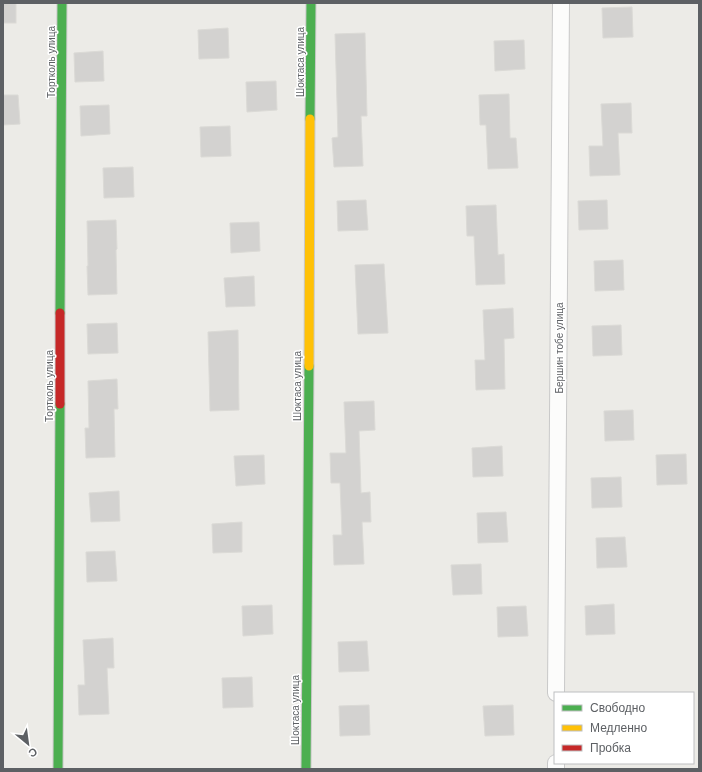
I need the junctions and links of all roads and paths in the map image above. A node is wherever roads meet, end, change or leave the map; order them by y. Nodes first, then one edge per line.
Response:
1 (62, 3) edge
2 (311, 3) edge
3 (561, 3) edge
4 (556, 692) edge
5 (58, 769) edge
6 (306, 769) edge

1 - 5 street, Тортколь улица
2 - 6 street, Шоктаса улица
3 - 4 street, Бершин тобе улица

